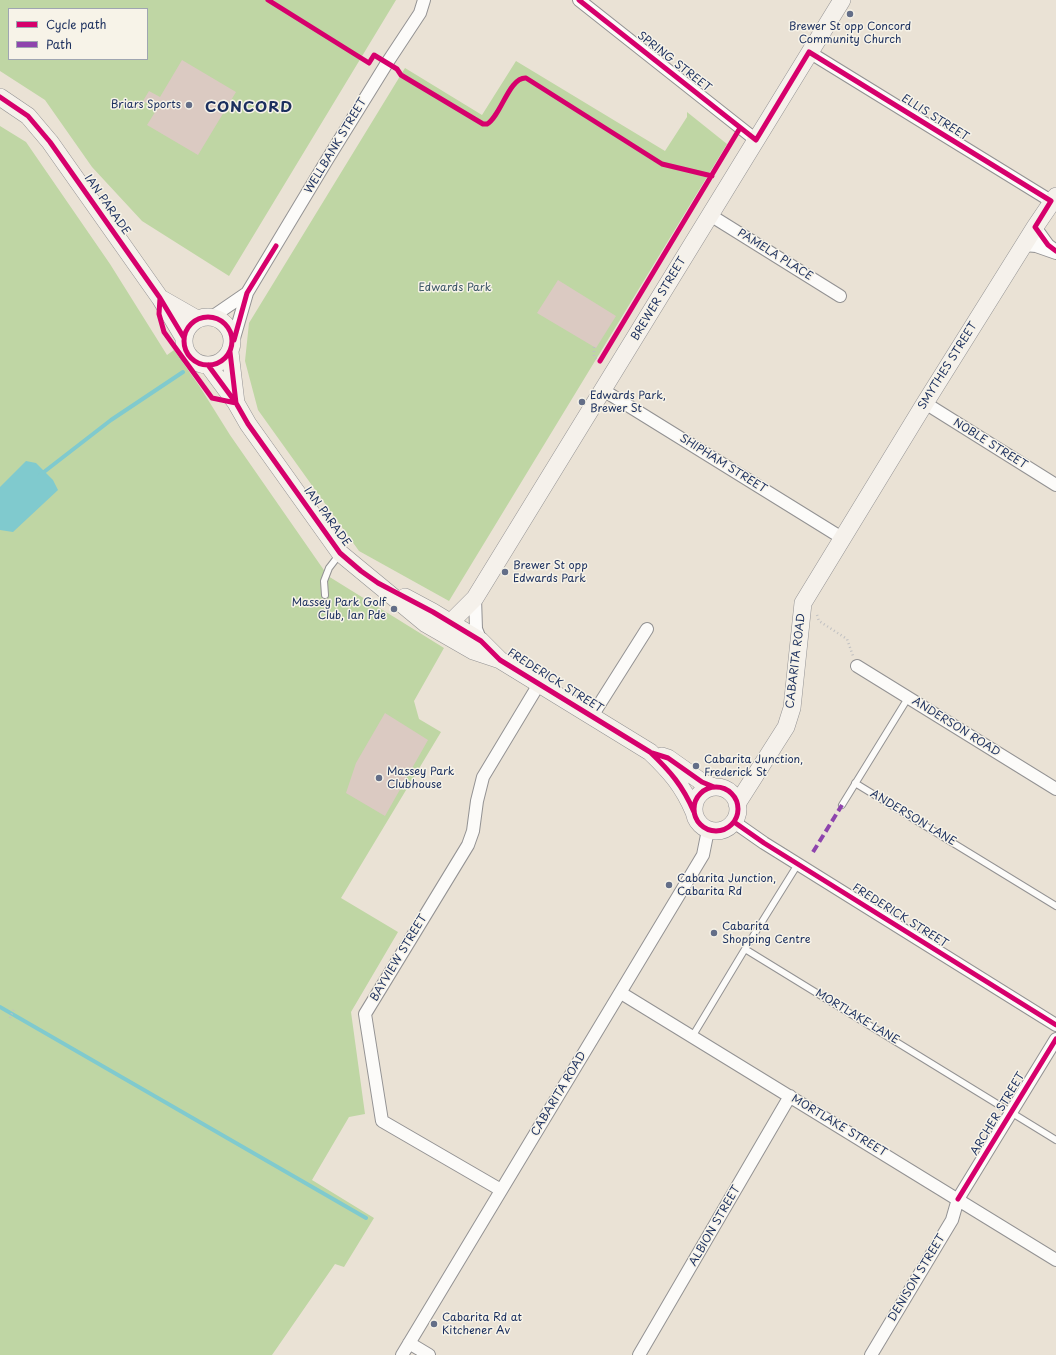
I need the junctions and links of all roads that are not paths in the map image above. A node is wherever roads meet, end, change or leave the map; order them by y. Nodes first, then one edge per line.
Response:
1 (424, 0) edge
2 (579, 0) edge
3 (842, 0) edge
4 (809, 52) junction
5 (0, 97) edge
6 (756, 140) junction
7 (1054, 199) edge
8 (710, 214) junction
9 (1035, 226) junction
10 (1024, 245) junction
11 (1056, 252) edge
12 (248, 292) junction
13 (840, 296) dead end
14 (160, 298) junction
15 (205, 318) junction
16 (184, 338) junction
17 (231, 349) junction
18 (208, 365) junction
19 (603, 390) junction
20 (236, 403) junction
21 (925, 404) junction
22 (1056, 485) edge
23 (842, 538) junction
24 (340, 554) junction
25 (326, 595) dead end
26 (475, 598) junction
27 (646, 628) dead end
28 (462, 633) junction
29 (500, 660) joint
30 (857, 666) road end
31 (539, 684) junction
32 (908, 698) junction
33 (592, 716) junction
34 (650, 752) junction
35 (855, 783) junction
36 (714, 787) junction
37 (1056, 789) edge
38 (737, 804) junction
39 (842, 804) dead end
40 (694, 812) junction
41 (734, 822) junction
42 (708, 830) junction
43 (798, 864) junction
44 (1056, 906) edge
45 (745, 949) junction
46 (621, 993) junction
47 (1056, 1025) edge
48 (692, 1037) junction
49 (1056, 1039) edge
50 (790, 1096) junction
51 (1011, 1112) junction
52 (1056, 1140) edge
53 (501, 1190) junction
54 (958, 1199) junction
55 (1056, 1260) edge
56 (410, 1343) junction
57 (402, 1355) edge
58 (429, 1355) edge
59 (639, 1355) edge
60 (871, 1355) edge

1 - 12 street, WELLBANK STREET
2 - 6 street, SPRING STREET
3 - 4 main road, BREWER STREET
4 - 6 main road, BREWER STREET
4 - 7 street, ELLIS STREET
5 - 14 main road, IAN PARADE
6 - 8 main road, BREWER STREET
7 - 9 main road, SMYTHES STREET
8 - 13 street, PAMELA PLACE
8 - 19 main road, BREWER STREET
9 - 10 main road, SMYTHES STREET
9 - 11 street
10 - 11 street
10 - 21 main road, SMYTHES STREET
12 - 15 street, WELLBANK STREET
12 - 17 street, WELLBANK STREET
14 - 15 main road, IAN PARADE
14 - 16 main road, IAN PARADE
15 - 16 main road
15 - 17 main road
16 - 18 main road
17 - 18 main road
17 - 20 main road, IAN PARADE
18 - 20 main road, IAN PARADE
19 - 23 street, SHIPHAM STREET
19 - 26 main road, BREWER STREET
20 - 24 main road, IAN PARADE
21 - 22 street, NOBLE STREET
21 - 23 main road, SMYTHES STREET
23 - 38 main road, CABARITA ROAD
24 - 25 lane
24 - 28 main road, IAN PARADE
26 - 28 street
26 - 28 main road, BREWER STREET
27 - 33 street
28 - 29 main road, IAN PARADE
29 - 31 main road, FREDERICK STREET
30 - 32 street, ANDERSON ROAD
31 - 33 main road, FREDERICK STREET
31 - 53 street, BAYVIEW STREET
32 - 35 lane
32 - 37 street, ANDERSON ROAD
33 - 34 main road, FREDERICK STREET
34 - 36 main road, FREDERICK STREET
34 - 40 main road, FREDERICK STREET
35 - 39 lane
35 - 44 lane, ANDERSON LANE
36 - 38 main road
36 - 40 main road
38 - 41 main road
40 - 42 main road
41 - 42 main road
41 - 43 street, FREDERICK STREET
42 - 46 street, CABARITA ROAD
43 - 45 lane
43 - 47 street, FREDERICK STREET
45 - 48 lane
45 - 51 lane, MORTLAKE LANE
46 - 48 street, MORTLAKE STREET
46 - 53 street, CABARITA ROAD
48 - 50 street, MORTLAKE STREET
49 - 51 street, ARCHER STREET
50 - 54 street, MORTLAKE STREET
50 - 59 street, ALBION STREET
51 - 52 lane, MORTLAKE LANE
51 - 54 street, ARCHER STREET
53 - 56 street, CABARITA ROAD
54 - 55 street, MORTLAKE STREET
54 - 60 street, DENISON STREET
56 - 57 street, CABARITA ROAD
56 - 58 street

